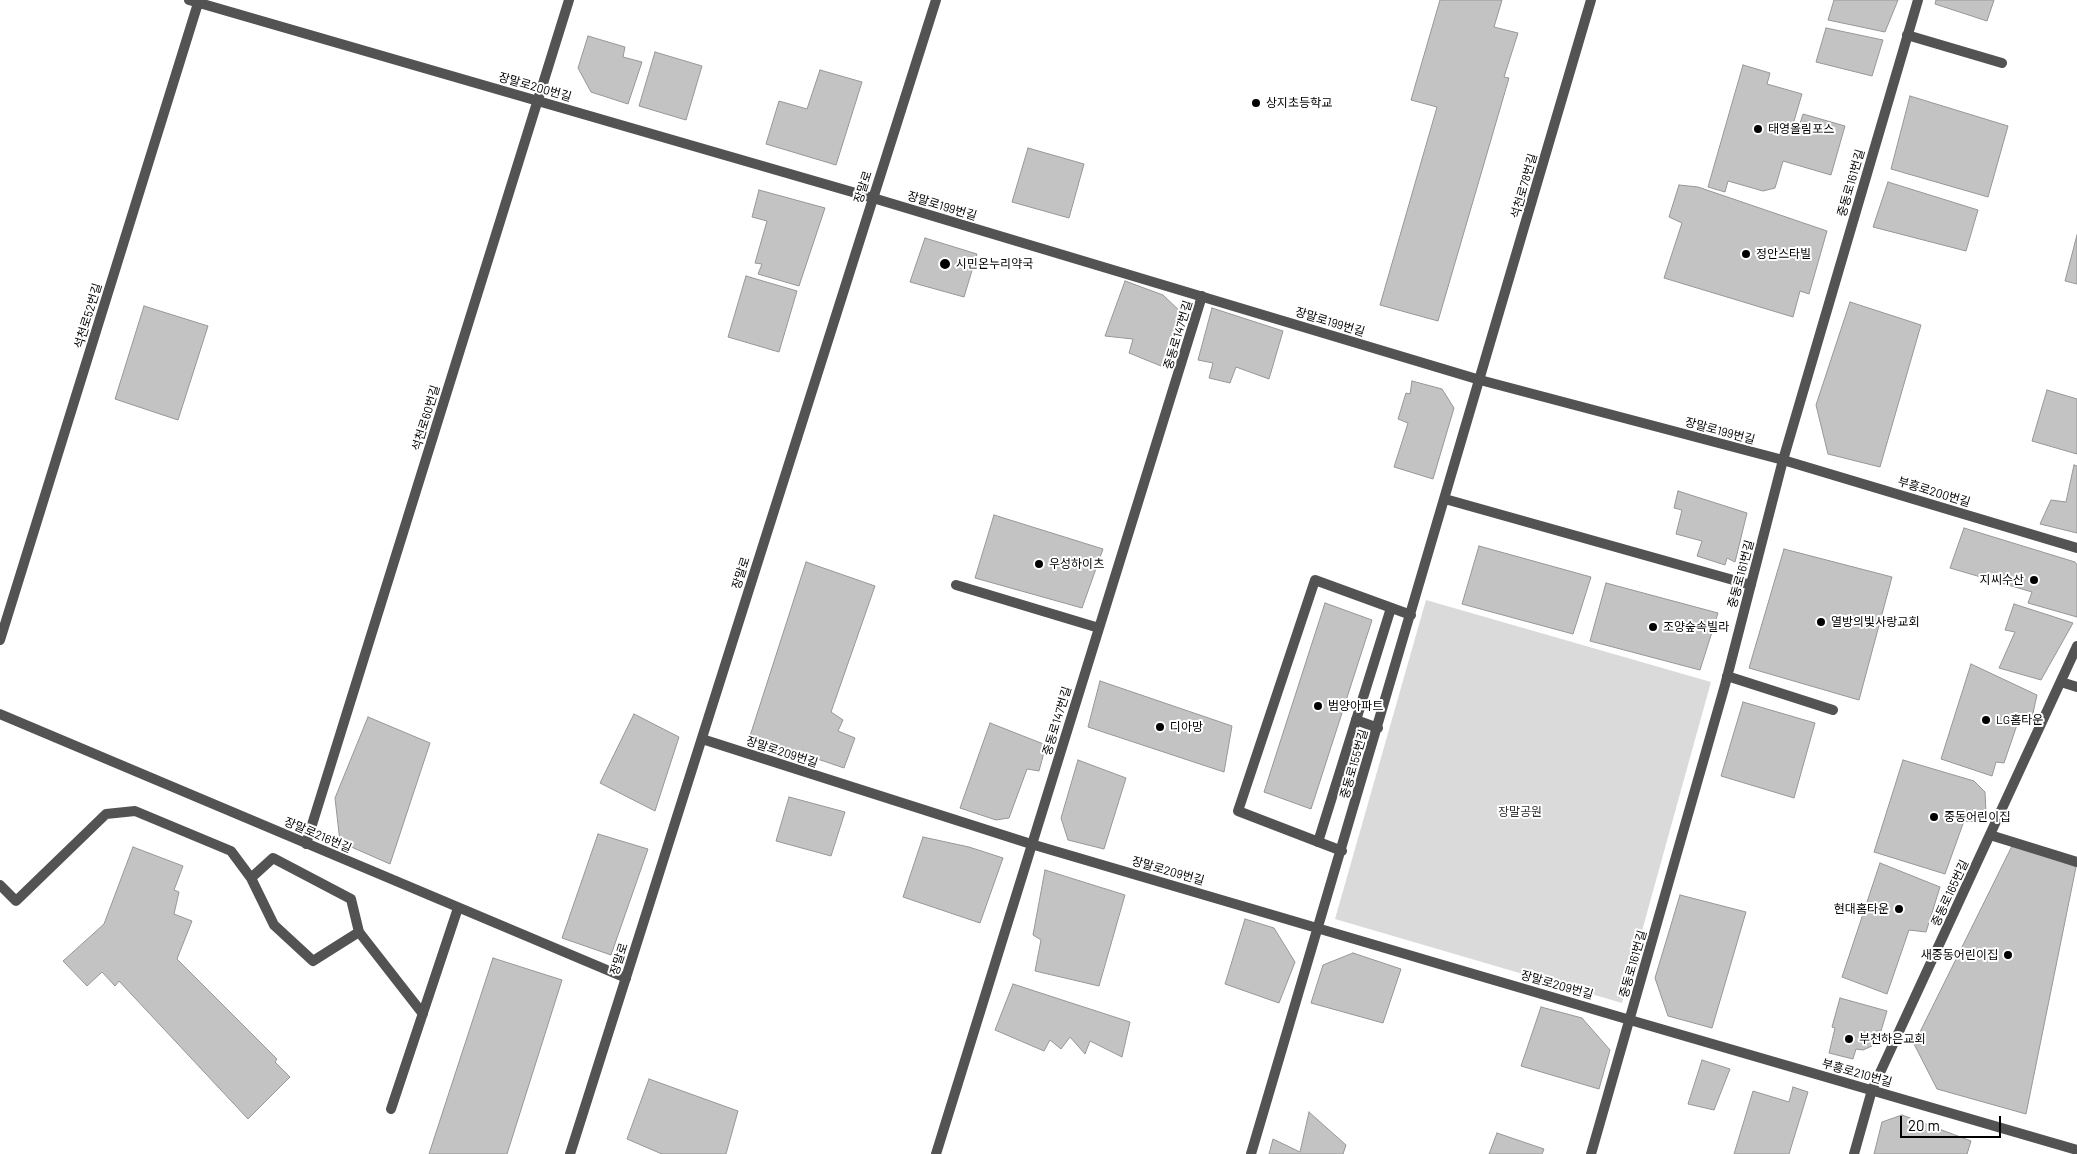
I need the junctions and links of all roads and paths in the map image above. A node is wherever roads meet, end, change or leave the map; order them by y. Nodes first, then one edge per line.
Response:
1 (569, 0) edge
2 (936, 0) edge
3 (1592, 0) edge
4 (1918, 0) edge
5 (196, 1) edge
6 (1907, 35) junction
7 (2002, 63) dead end
8 (537, 101) junction
9 (873, 198) junction
10 (1202, 296) junction
11 (1480, 380) junction
12 (1783, 460) junction
13 (1444, 499) junction
14 (2077, 548) edge
15 (956, 585) dead end
16 (1751, 585) junction
17 (1391, 608) junction
18 (1411, 615) junction
19 (1099, 628) junction
20 (0, 640) edge
21 (2077, 646) edge
22 (1727, 676) junction
23 (2061, 682) junction
24 (2077, 687) edge
25 (1833, 710) dead end
26 (0, 714) edge
27 (1357, 720) junction
28 (1378, 728) junction
29 (702, 739) junction
30 (1990, 835) junction
31 (1318, 842) junction
32 (306, 844) junction
33 (1031, 844) junction
34 (1342, 851) junction
35 (2077, 862) edge
36 (251, 878) junction
37 (0, 885) edge
38 (458, 908) junction
39 (1319, 929) junction
40 (359, 932) junction
41 (626, 978) junction
42 (423, 1014) junction
43 (1630, 1020) junction
44 (1872, 1090) junction
45 (391, 1109) dead end
46 (2077, 1150) edge
47 (570, 1154) edge
48 (936, 1154) edge
49 (1251, 1154) edge
50 (1590, 1154) edge
51 (1854, 1154) edge

1 - 8 street, 석천로60번길
2 - 9 street, 장말로
3 - 11 street, 석천로78번길
4 - 6 street, 중동로161번길
5 - 8 street, 장말로200번길
5 - 20 street, 석천로52번길
6 - 7 street
6 - 12 street, 중동로161번길
8 - 9 street, 장말로200번길
8 - 32 street, 석천로60번길
9 - 10 street, 장말로199번길
9 - 29 street, 장말로
10 - 11 street, 장말로199번길
10 - 19 street, 중동로147번길
11 - 12 street, 장말로199번길
11 - 13 street, 중동로155번길
12 - 14 street, 부흥로200번길
12 - 16 street, 중동로161번길
13 - 16 street
13 - 18 street, 중동로155번길
15 - 19 street
16 - 22 street, 중동로161번길
17 - 18 street
17 - 27 street
17 - 31 street
18 - 28 street, 중동로155번길
19 - 33 street, 중동로147번길
21 - 23 street, 중동로165번길
22 - 25 street
22 - 43 street, 중동로161번길
23 - 24 street
23 - 30 street, 중동로165번길
26 - 32 street, 장말로216번길
27 - 28 street
27 - 31 street
28 - 34 street, 중동로155번길
29 - 33 street, 장말로209번길
29 - 41 street, 장말로
30 - 35 street
30 - 44 street, 중동로165번길
31 - 34 street
32 - 38 street, 장말로216번길
33 - 39 street, 장말로209번길
33 - 48 street, 중동로147번길
34 - 39 street, 중동로155번길
36 - 37 street
36 - 40 street
36 - 40 street
38 - 41 street, 장말로216번길
38 - 42 street
39 - 43 street, 장말로209번길
39 - 49 street, 중동로155번길
40 - 42 street
41 - 47 street, 장말로
42 - 45 street
43 - 44 street, 부흥로210번길
43 - 50 street, 중동로161번길
44 - 46 street, 부흥로210번길
44 - 51 street, 중동로165번길

